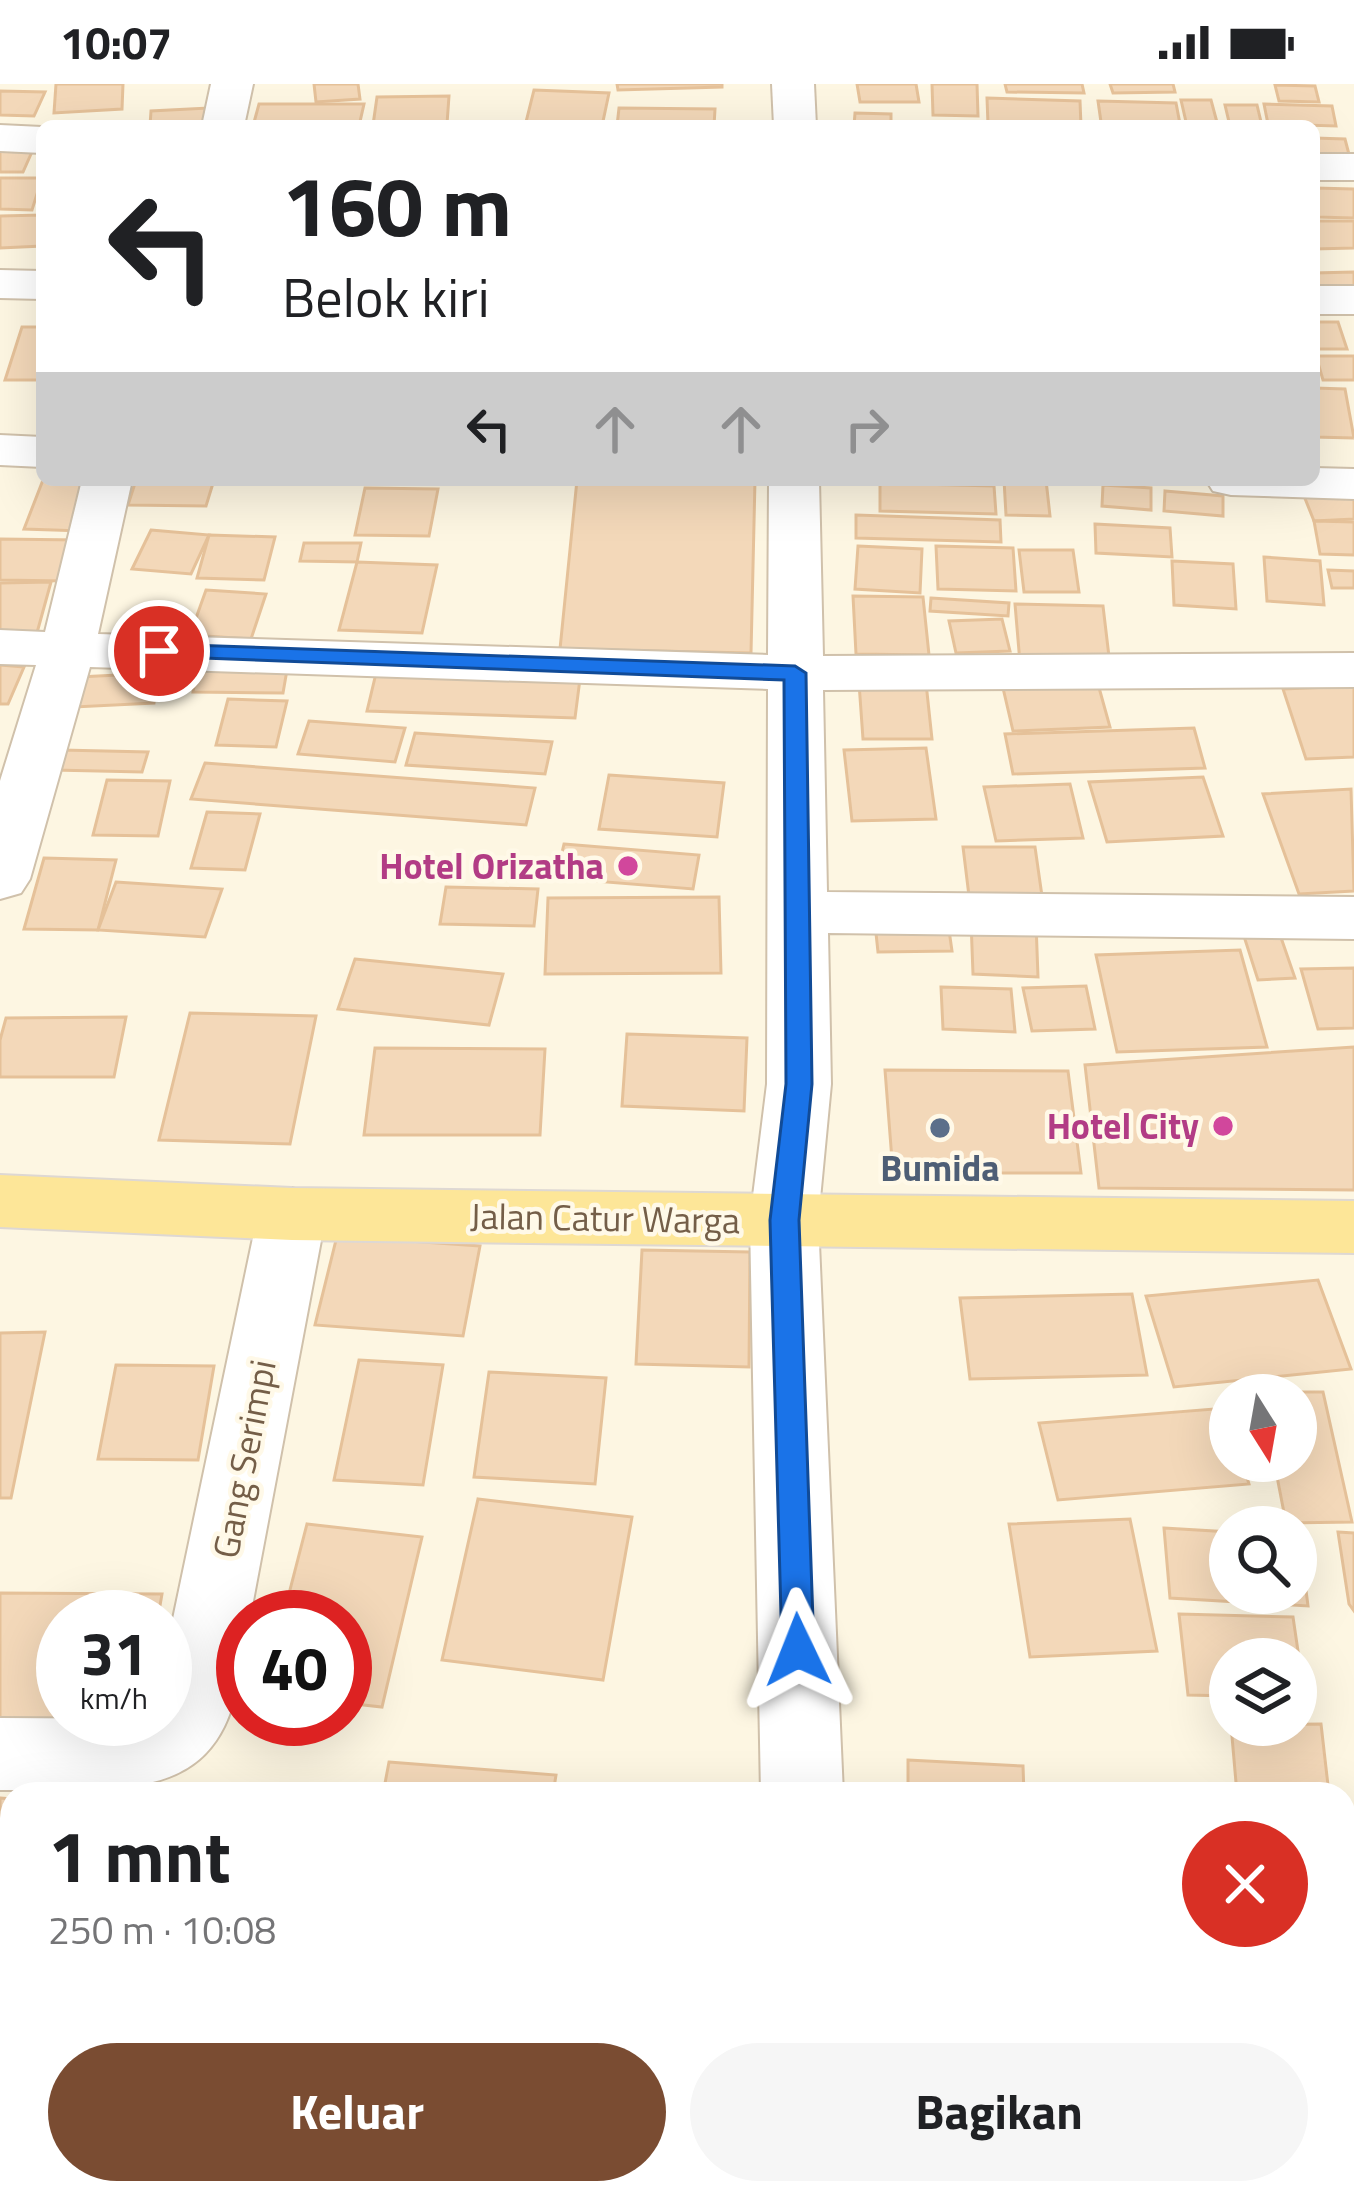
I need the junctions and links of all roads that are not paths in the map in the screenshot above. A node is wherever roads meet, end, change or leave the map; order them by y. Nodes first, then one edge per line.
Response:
1 (232, 84) edge
2 (793, 84) edge
3 (225, 120) edge
4 (795, 120) edge
5 (0, 138) edge
6 (36, 140) edge
7 (1320, 166) edge
8 (1354, 166) edge
9 (0, 284) edge
10 (36, 285) edge
11 (1320, 300) edge
12 (1354, 300) edge
13 (0, 450) edge
14 (36, 452) edge
15 (1320, 483) edge
16 (1354, 484) edge
17 (106, 486) edge
18 (794, 486) edge
19 (0, 647) edge
20 (68, 648) junction
21 (1354, 670) edge
22 (795, 673) junction
23 (0, 879) edge
24 (800, 912) junction
25 (1354, 918) edge
26 (0, 1201) edge
27 (292, 1214) junction
28 (784, 1220) junction
29 (1354, 1227) edge
30 (0, 1754) edge
31 (802, 1782) edge

1 - 3 street
2 - 4 street
5 - 6 street
7 - 8 street
9 - 10 street
11 - 12 street
13 - 14 street
15 - 16 street
17 - 20 street
18 - 22 street
19 - 20 street
20 - 22 street
20 - 23 street
21 - 22 street
22 - 24 street
24 - 25 street
24 - 28 street
26 - 27 main road, Jalan Catur Warga
27 - 28 main road, Jalan Catur Warga
27 - 30 street, Gang Serimpi
28 - 29 main road, Jalan Catur Warga
28 - 31 street

